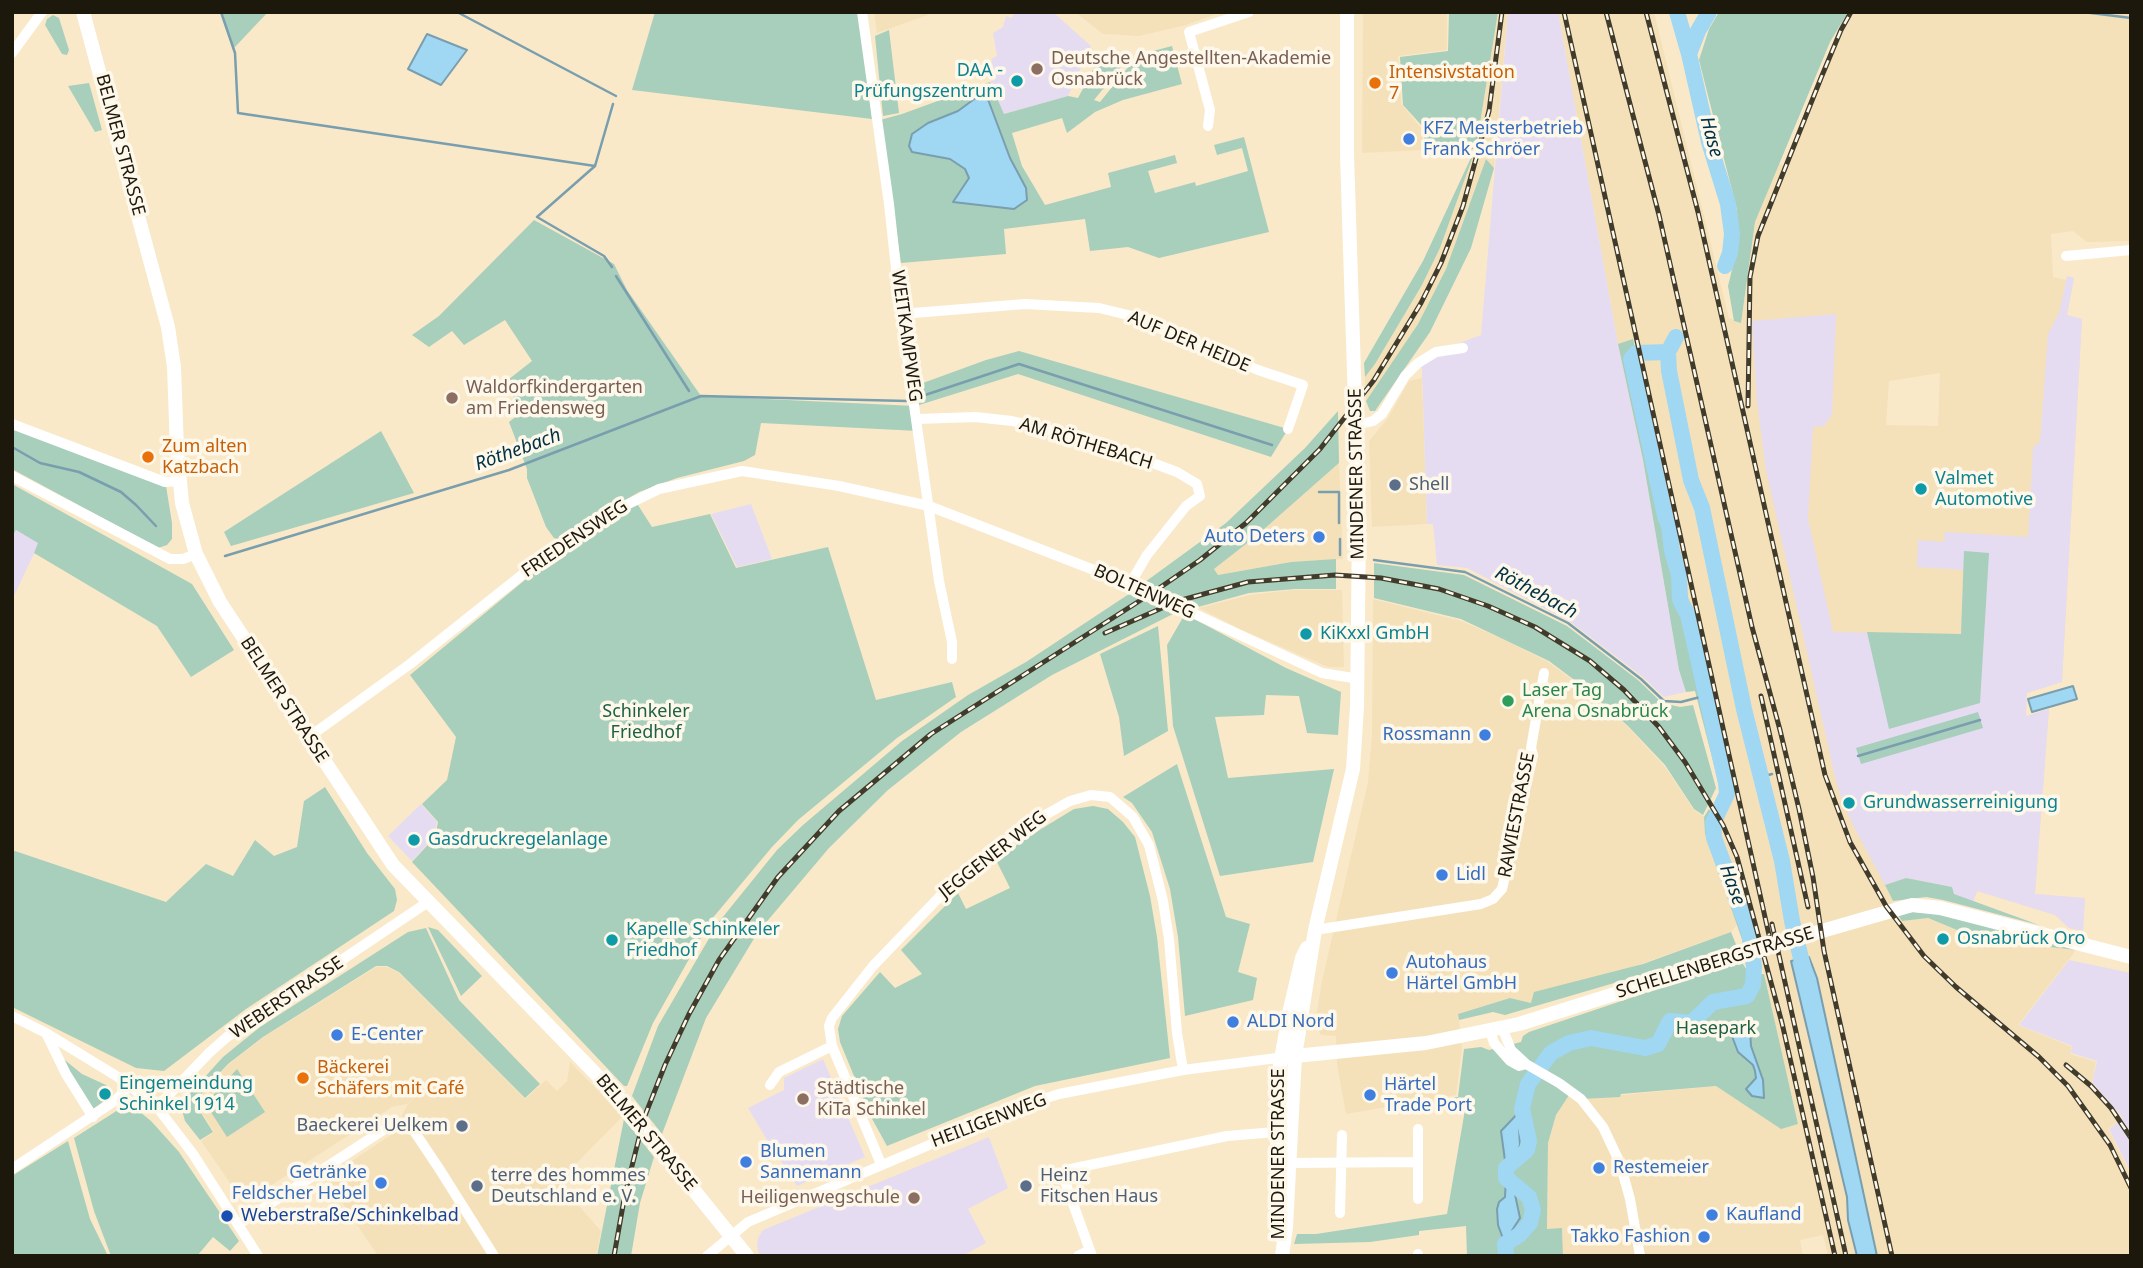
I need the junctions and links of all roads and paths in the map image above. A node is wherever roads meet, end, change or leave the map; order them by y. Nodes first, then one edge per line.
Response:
1 (42, 12) edge
2 (83, 12) edge
3 (862, 12) edge
4 (1249, 12) edge
5 (1347, 12) edge
6 (12, 53) edge
7 (1208, 126) dead end
8 (2131, 250) edge
9 (2066, 256) dead end
10 (901, 314) junction
11 (1463, 348) dead end
12 (917, 419) junction
13 (12, 424) edge
14 (1356, 425) junction
15 (1289, 429) dead end
16 (12, 476) edge
17 (179, 481) junction
18 (929, 506) junction
19 (196, 554) junction
20 (1130, 584) junction
21 (952, 659) dead end
22 (1544, 673) dead end
23 (1359, 679) junction
24 (309, 737) junction
25 (428, 902) junction
26 (1315, 930) junction
27 (2131, 957) edge
28 (12, 1016) edge
29 (1496, 1029) junction
30 (46, 1033) junction
31 (832, 1046) junction
32 (1288, 1057) junction
33 (1183, 1070) junction
34 (130, 1085) junction
35 (770, 1085) dead end
36 (158, 1107) junction
37 (93, 1117) junction
38 (1418, 1129) dead end
39 (1342, 1135) dead end
40 (1276, 1140) junction
41 (1289, 1163) junction
42 (1341, 1163) junction
43 (1418, 1163) junction
44 (881, 1164) junction
45 (12, 1169) edge
46 (1418, 1199) dead end
47 (1340, 1213) dead end
48 (239, 1224) junction
49 (731, 1234) junction
50 (1091, 1253) edge
51 (256, 1255) edge
52 (494, 1256) edge
53 (707, 1256) edge
54 (747, 1256) edge
55 (1078, 1256) edge
56 (1281, 1256) edge
57 (1640, 1256) edge

1 - 6 street
2 - 17 street, BELMER STRASSE
3 - 10 street, WEITKAMPWEG
4 - 7 street
5 - 14 street, MINDENER STRASSE
8 - 9 street
10 - 12 street, WEITKAMPWEG
10 - 15 street, AUF DER HEIDE
11 - 14 street
12 - 18 street, WEITKAMPWEG
12 - 20 street, AM RÖTHEBACH
13 - 17 street
14 - 23 street, MINDENER STRASSE
16 - 19 street
17 - 19 street, BELMER STRASSE
18 - 20 street, BOLTENWEG
18 - 21 street, WEITKAMPWEG
18 - 24 street, FRIEDENSWEG
19 - 24 street, BELMER STRASSE
20 - 23 street, BOLTENWEG
22 - 26 street, RAWIESTRASSE
23 - 26 street, MINDENER STRASSE
24 - 25 street, BELMER STRASSE
25 - 36 street, WEBERSTRASSE
25 - 49 street, BELMER STRASSE
26 - 32 street, MINDENER STRASSE
27 - 29 street, SCHELLENBERGSTRASSE
28 - 30 street
29 - 32 street, SCHELLENBERGSTRASSE
29 - 57 street
30 - 34 street
30 - 37 street
31 - 33 street, JEGGENER WEG
31 - 35 street
31 - 44 street, JEGGENER WEG
32 - 33 street, HEILIGENWEG
32 - 40 street, MINDENER STRASSE
32 - 41 street, MINDENER STRASSE
33 - 44 street, HEILIGENWEG
34 - 36 street
34 - 37 street
36 - 48 street
37 - 45 street
38 - 43 street
39 - 42 street
40 - 41 street
40 - 50 street
40 - 56 street, MINDENER STRASSE
41 - 42 street
41 - 56 street, MINDENER STRASSE
42 - 43 street
42 - 47 street
43 - 46 street
44 - 49 street, HEILIGENWEG
48 - 51 street
48 - 52 street
49 - 53 street, HEILIGENWEG
49 - 54 street, BELMER STRASSE
50 - 55 street

